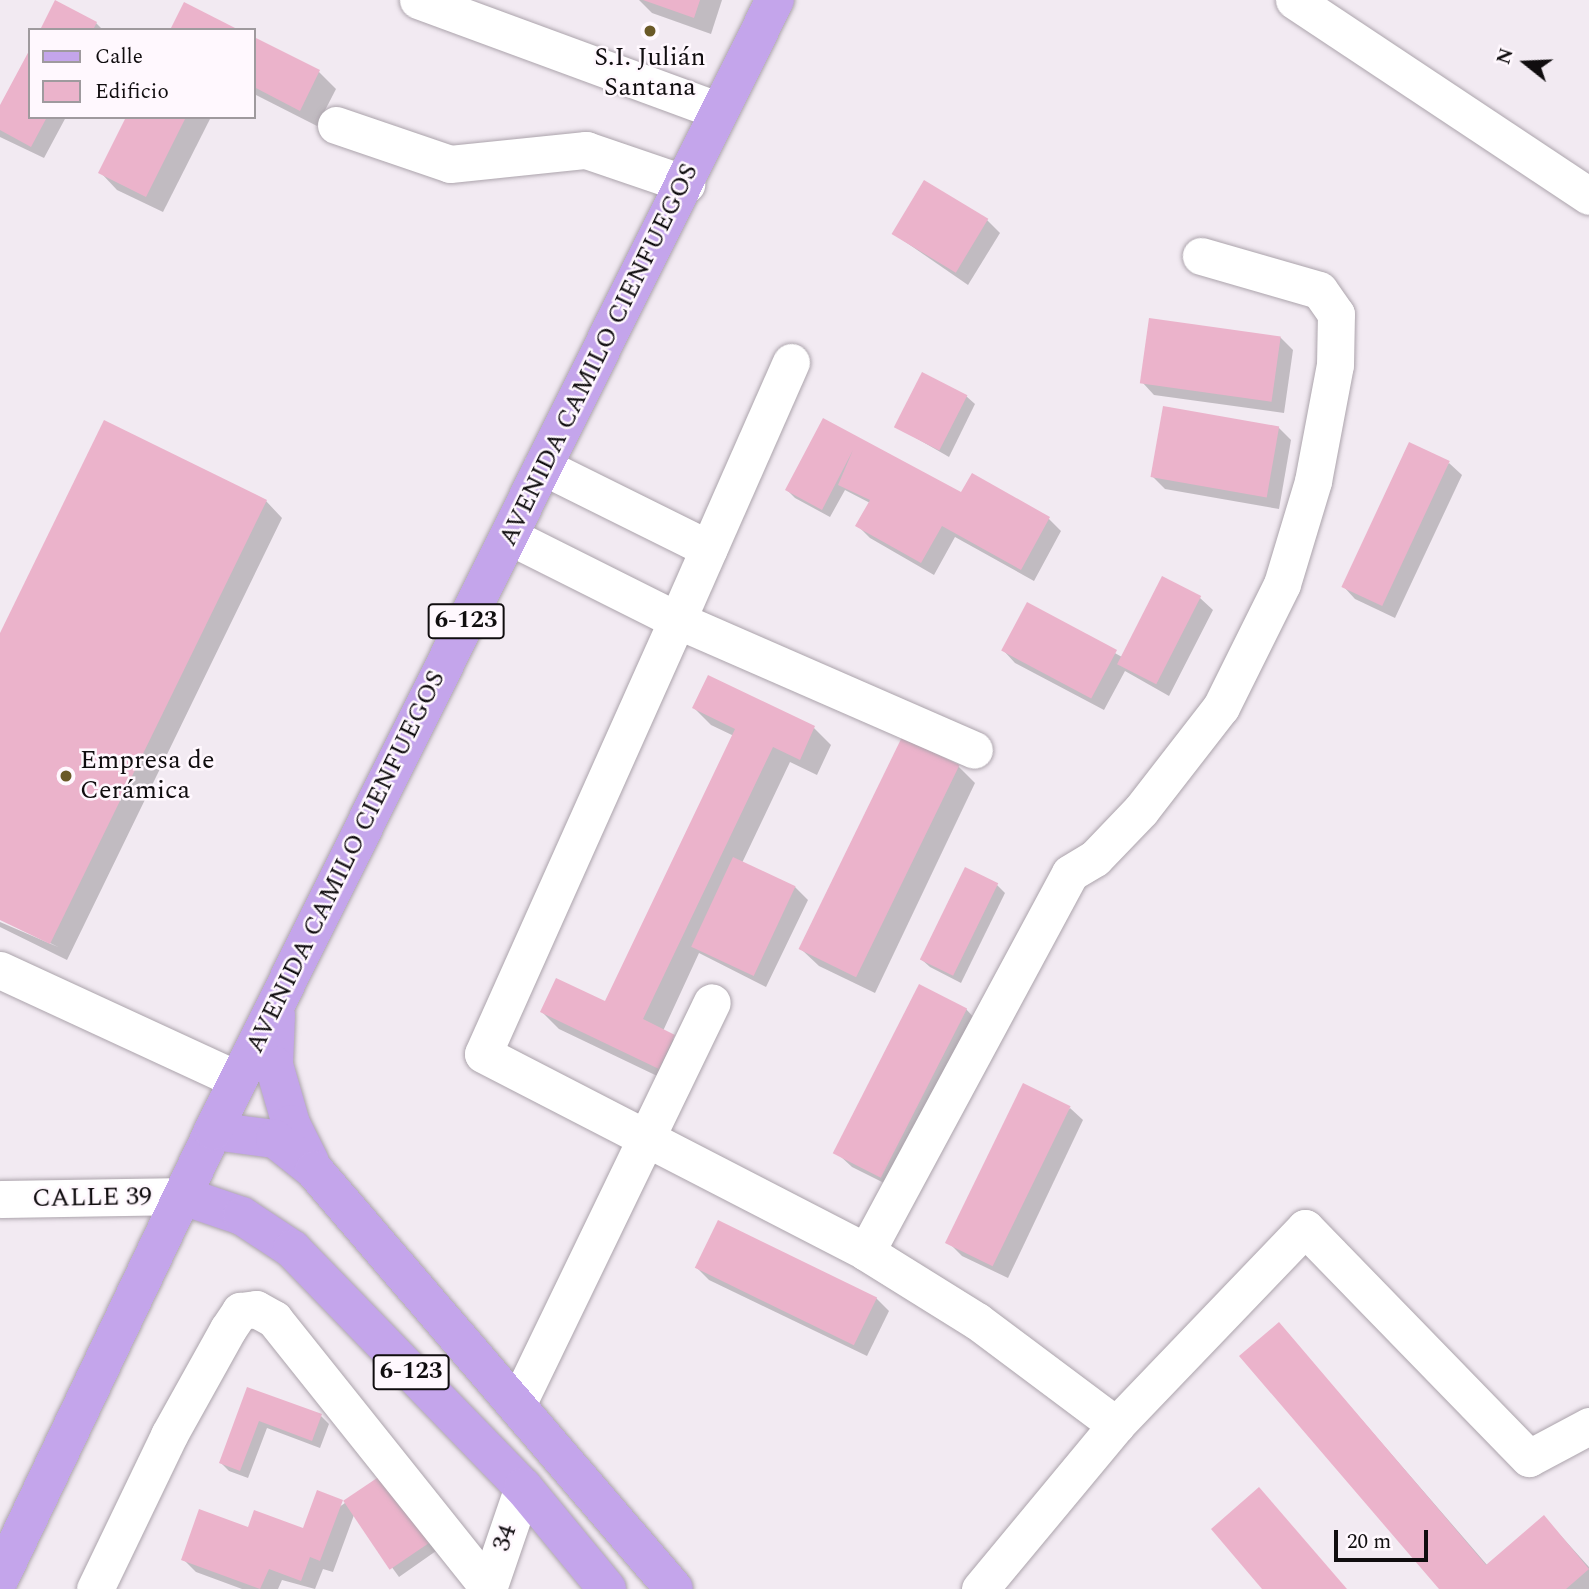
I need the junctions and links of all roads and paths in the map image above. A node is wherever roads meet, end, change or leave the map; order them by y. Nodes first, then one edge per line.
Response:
1 (418, 0) edge
2 (775, 0) edge
3 (1294, 0) edge
4 (717, 110) junction
5 (336, 125) dead end
6 (686, 184) junction
7 (1589, 195) edge
8 (1201, 256) dead end
9 (791, 362) dead end
10 (542, 466) junction
11 (509, 536) junction
12 (709, 549) junction
13 (677, 620) junction
14 (974, 750) dead end
15 (0, 970) edge
16 (277, 1001) junction
17 (712, 1002) dead end
18 (238, 1080) junction
19 (213, 1130) junction
20 (647, 1137) junction
21 (314, 1170) junction
22 (183, 1196) junction
23 (0, 1199) edge
24 (866, 1252) junction
25 (518, 1402) junction
26 (1116, 1424) junction
27 (1589, 1426) edge
28 (523, 1487) junction
29 (0, 1578) edge
30 (489, 1588) edge
31 (95, 1589) edge
32 (607, 1589) edge
33 (674, 1589) edge
34 (980, 1589) edge

1 - 4 street
2 - 4 main road, AVENIDA CAMILO CIENFUEGOS / 6-123
3 - 7 street
4 - 6 main road, AVENIDA CAMILO CIENFUEGOS / 6-123
5 - 6 street
6 - 10 main road, AVENIDA CAMILO CIENFUEGOS / 6-123
8 - 24 street
9 - 12 street
10 - 11 main road, AVENIDA CAMILO CIENFUEGOS / 6-123
10 - 12 street
11 - 13 street
11 - 16 main road, AVENIDA CAMILO CIENFUEGOS / 6-123
12 - 13 street
13 - 14 street
13 - 20 street
15 - 18 street
16 - 18 main road, AVENIDA CAMILO CIENFUEGOS / 6-123
16 - 21 main road
17 - 20 street
18 - 19 main road, AVENIDA CAMILO CIENFUEGOS / 6-123
19 - 21 main road, 6-123
19 - 22 main road, AVENIDA CAMILO CIENFUEGOS
20 - 24 street
20 - 25 street
21 - 25 main road, 6-123
22 - 23 street, CALLE 39
22 - 28 main road, 6-123
22 - 29 main road, AVENIDA CAMILO CIENFUEGOS
24 - 26 street
25 - 33 main road, 6-123
26 - 27 street
26 - 34 street
28 - 30 street, 34
28 - 32 main road, 6-123
30 - 31 street

